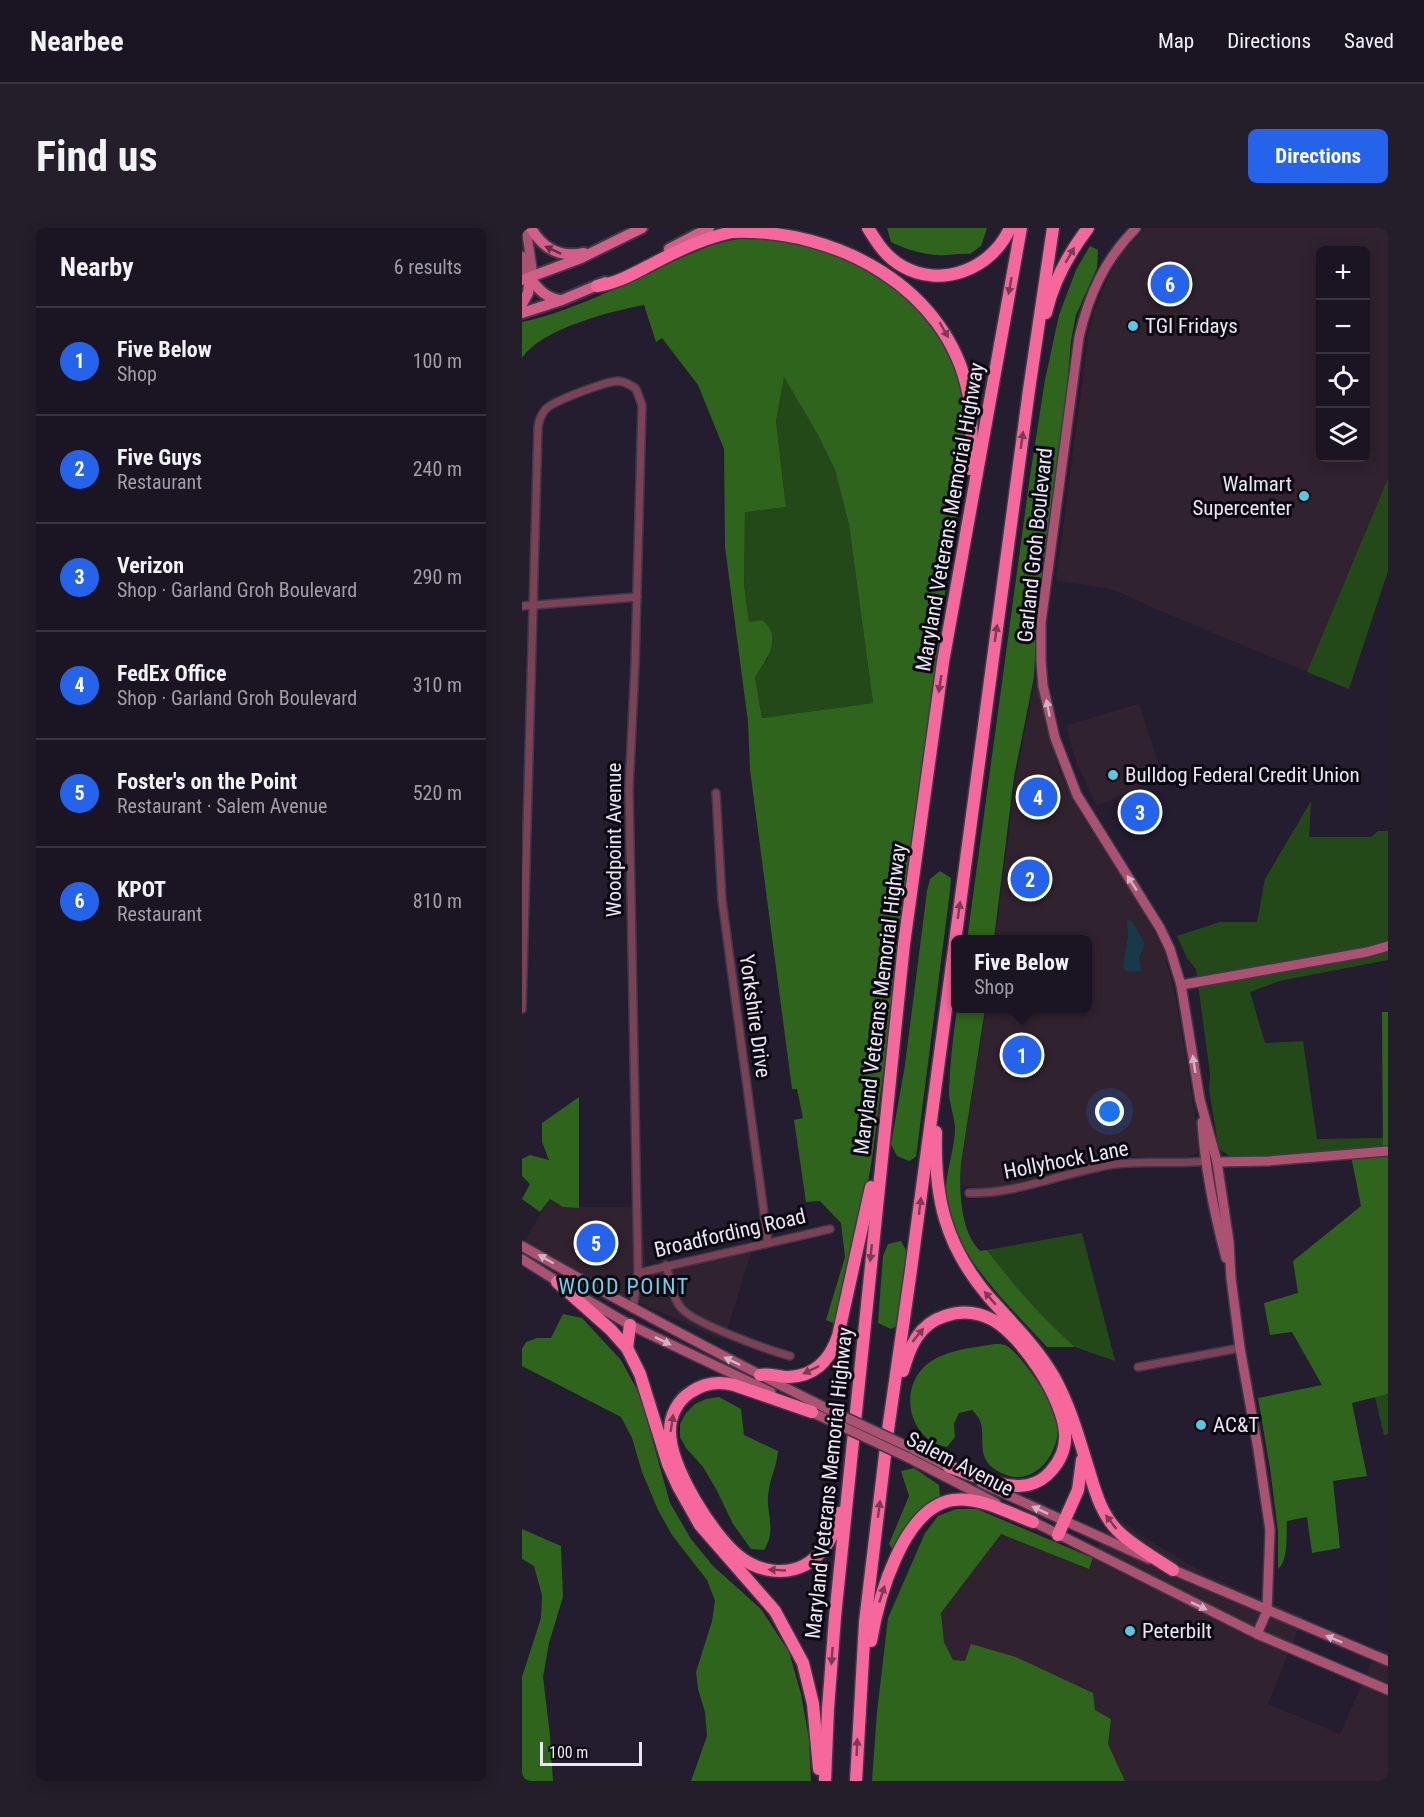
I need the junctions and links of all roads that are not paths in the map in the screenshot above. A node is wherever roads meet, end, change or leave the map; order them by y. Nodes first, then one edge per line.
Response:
1 (526, 228) edge
2 (531, 228) edge
3 (642, 228) edge
4 (709, 228) edge
5 (868, 228) edge
6 (1010, 228) edge
7 (1021, 228) edge
8 (1053, 228) edge
9 (1088, 228) edge
10 (1136, 228) edge
11 (624, 238) junction
12 (522, 256) edge
13 (526, 279) edge
14 (597, 286) junction
15 (562, 300) junction
16 (522, 304) edge
17 (522, 313) edge
18 (1029, 390) junction
19 (962, 551) junction
20 (637, 597) junction
21 (533, 605) junction
22 (522, 606) edge
23 (716, 794) dead end
24 (956, 935) edge
25 (1388, 946) edge
26 (951, 970) edge
27 (1181, 985) junction
28 (522, 1010) edge
29 (943, 1030) junction
30 (1200, 1100) junction
31 (885, 1118) junction
32 (1202, 1126) junction
33 (1388, 1152) edge
34 (1204, 1161) junction
35 (1217, 1162) junction
36 (969, 1193) dead end
37 (1214, 1215) junction
38 (830, 1229) dead end
39 (768, 1243) junction
40 (522, 1246) edge
41 (522, 1259) edge
42 (666, 1265) junction
43 (638, 1273) junction
44 (1231, 1278) junction
45 (557, 1282) junction
46 (633, 1309) junction
47 (630, 1325) junction
48 (627, 1348) junction
49 (1240, 1348) junction
50 (790, 1356) dead end
51 (1138, 1367) dead end
52 (760, 1375) junction
53 (812, 1412) junction
54 (836, 1418) junction
55 (888, 1430) junction
56 (852, 1444) junction
57 (1082, 1448) junction
58 (949, 1467) junction
59 (1065, 1521) junction
60 (1033, 1522) junction
61 (1058, 1535) junction
62 (1173, 1570) junction
63 (1268, 1611) junction
64 (1257, 1634) junction
65 (1388, 1662) edge
66 (1388, 1690) edge
67 (859, 1713) junction
68 (820, 1781) edge
69 (825, 1781) edge
70 (856, 1781) edge

1 - 13 street
11 -> 2 main road
3 - 11 main road
4 - 14 main road
5 - 6 highway
7 -> 19 highway, Maryland Veterans Memorial Highway
8 - 18 highway
18 -> 9 highway
27 -> 10 street, Garland Groh Boulevard
11 - 13 main road
12 - 13 street
13 - 15 main road
13 - 16 main road
14 - 15 main road
14 -> 19 highway
15 - 17 main road
24 -> 18 highway
19 -> 31 highway, Maryland Veterans Memorial Highway
20 - 21 street
20 - 21 street, Woodpoint Avenue
20 - 43 street, Woodpoint Avenue
21 - 22 street
21 - 28 street
23 - 39 street, Yorkshire Drive
25 - 27 street
29 -> 26 highway
30 -> 27 street, Garland Groh Boulevard
55 -> 29 highway
57 -> 29 highway
30 - 32 street, Garland Groh Boulevard
30 - 35 street, Garland Groh Boulevard
31 -> 52 highway
31 -> 56 highway, Maryland Veterans Memorial Highway
32 - 34 street, Garland Groh Boulevard
32 - 35 street
33 - 35 street
34 - 36 street, Hollyhock Lane
34 - 37 street, Garland Groh Boulevard
35 - 37 street
35 - 44 street, Garland Groh Boulevard
37 - 44 street, Garland Groh Boulevard
38 - 39 street, Broadfording Road
39 - 42 street, Broadfording Road
46 -> 40 street, Salem Avenue
41 - 45 street, Salem Avenue
42 - 43 street, Broadfording Road
42 - 50 street
43 - 46 street, Woodpoint Avenue
44 - 49 street, Garland Groh Boulevard
45 - 47 street, Salem Avenue
45 - 48 highway
46 - 47 street
52 -> 46 street, Salem Avenue
47 - 48 highway
47 -> 53 street, Salem Avenue
48 - 68 highway
49 - 51 street
49 - 63 street, Garland Groh Boulevard
52 - 54 street, Salem Avenue
53 - 54 street, Salem Avenue
56 -> 53 highway
54 - 58 street, Salem Avenue, bridge
54 - 60 street, Salem Avenue, bridge
55 -> 58 highway
67 -> 55 highway
56 -> 69 highway, Maryland Veterans Memorial Highway
57 - 59 highway
62 -> 57 highway
59 -> 58 street, Salem Avenue
59 - 61 highway
59 - 62 street, Salem Avenue
60 - 61 street, Salem Avenue
67 -> 60 highway
61 -> 64 street, Salem Avenue
62 - 63 street, Salem Avenue
63 - 64 street, Garland Groh Boulevard
65 -> 63 street, Salem Avenue
64 - 66 street, Salem Avenue
70 -> 67 highway

